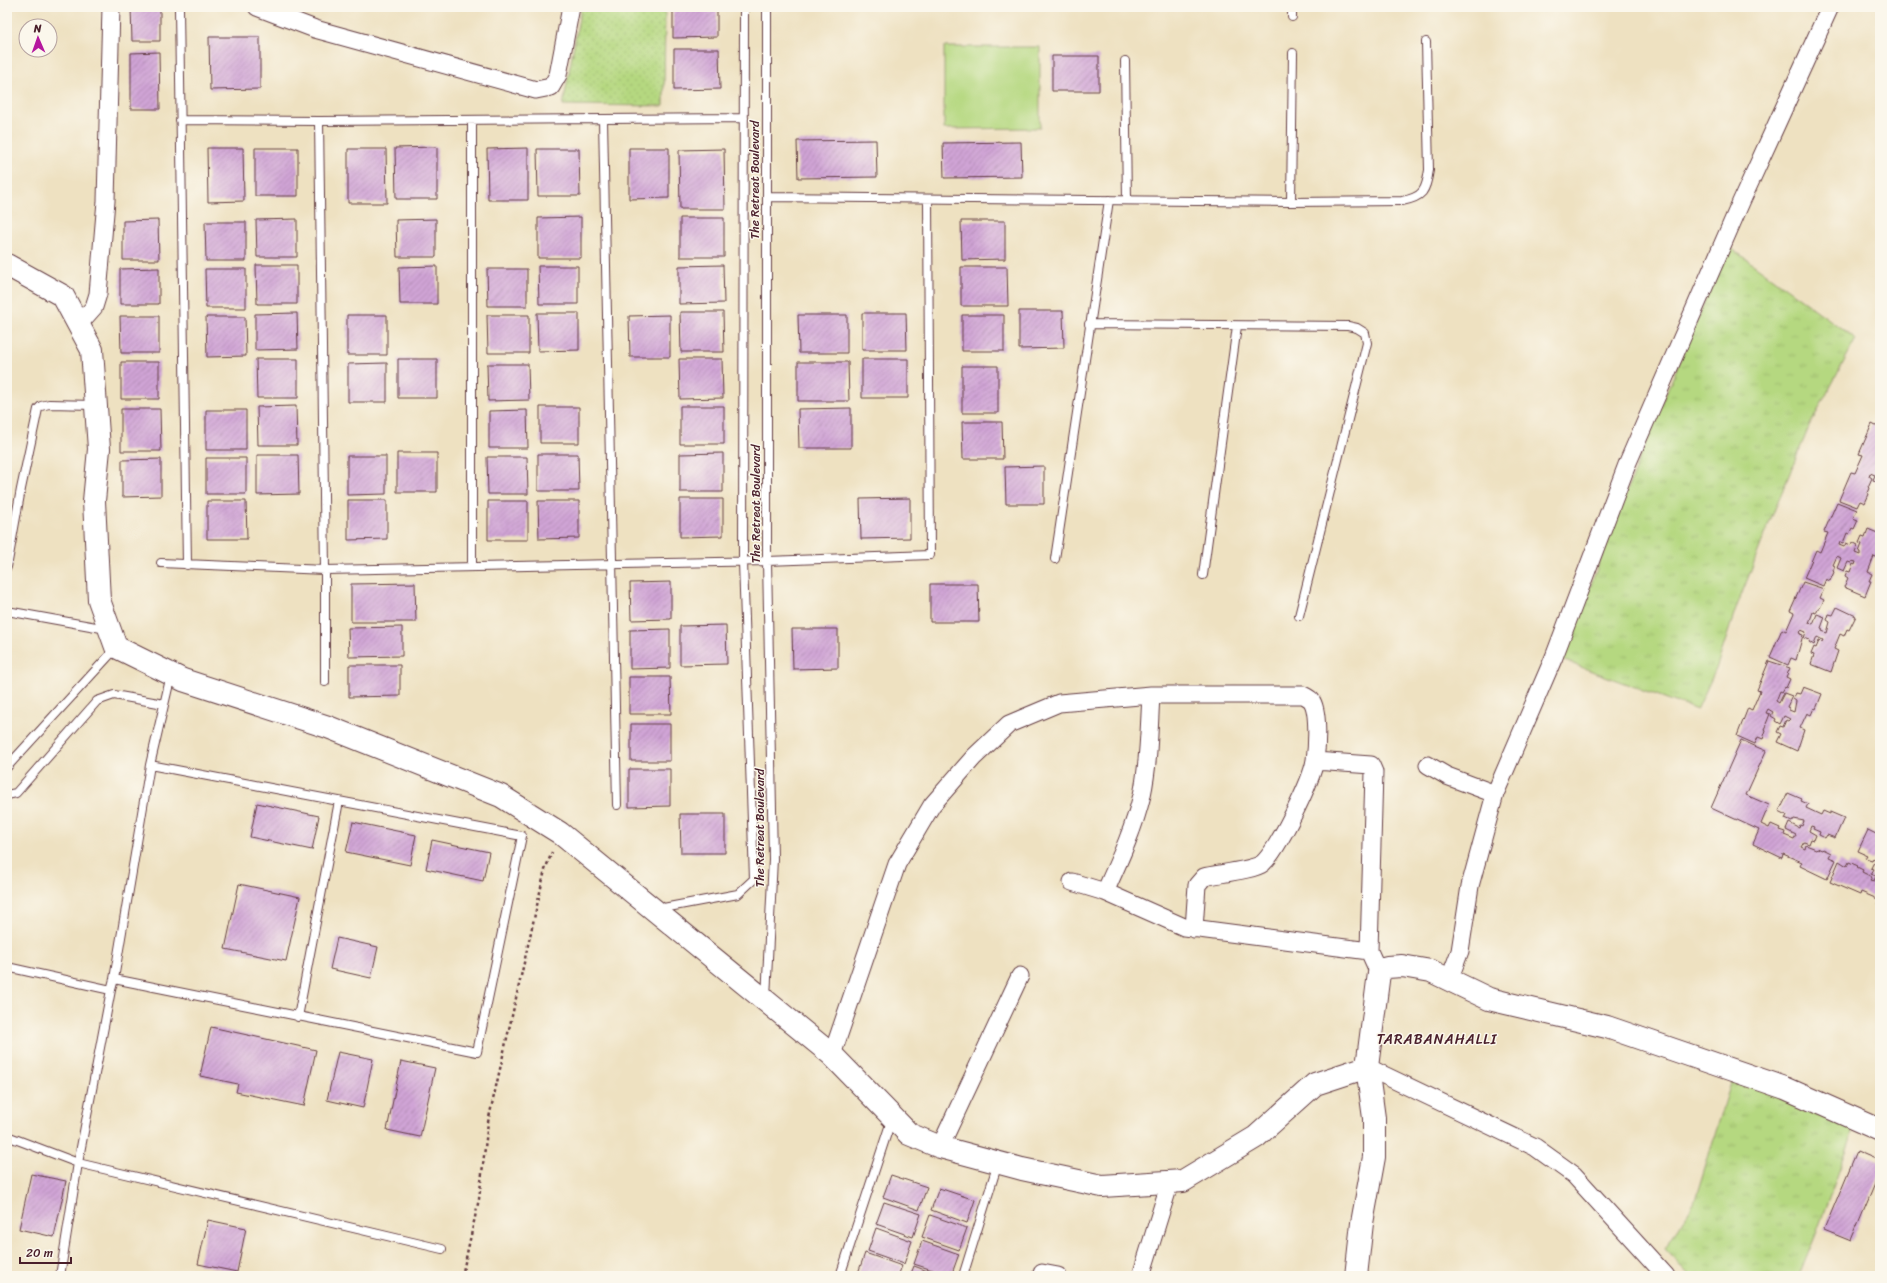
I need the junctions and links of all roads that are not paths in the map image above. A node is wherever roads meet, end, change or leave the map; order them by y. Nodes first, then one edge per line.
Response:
1 (111, 7) edge
2 (257, 7) edge
3 (571, 7) edge
4 (744, 7) edge
5 (767, 7) edge
6 (1292, 7) edge
7 (1830, 7) edge
8 (179, 8) edge
9 (1292, 17) dead end
10 (1426, 42) dead end
11 (1293, 53) dead end
12 (1125, 61) dead end
13 (744, 118) junction
14 (603, 119) junction
15 (180, 120) junction
16 (319, 120) junction
17 (472, 120) junction
18 (767, 197) junction
19 (928, 199) junction
20 (1109, 200) junction
21 (1127, 200) junction
22 (1291, 202) junction
23 (7, 265) edge
24 (1089, 324) junction
25 (78, 325) junction
26 (1236, 326) junction
27 (97, 405) junction
28 (1055, 559) dead end
29 (768, 561) junction
30 (743, 562) junction
31 (161, 563) dead end
32 (612, 564) junction
33 (187, 565) junction
34 (7, 567) edge
35 (472, 567) junction
36 (325, 570) junction
37 (1202, 575) dead end
38 (7, 611) edge
39 (1299, 616) dead end
40 (113, 639) junction
41 (171, 674) junction
42 (324, 682) dead end
43 (1151, 695) junction
44 (164, 704) junction
45 (1315, 761) junction
46 (150, 765) junction
47 (1428, 765) dead end
48 (7, 767) edge
49 (1496, 794) junction
50 (7, 795) edge
51 (339, 801) junction
52 (617, 805) dead end
53 (1072, 882) dead end
54 (1105, 892) junction
55 (654, 910) junction
56 (1194, 929) junction
57 (1369, 951) junction
58 (7, 968) edge
59 (1379, 973) junction
60 (1020, 976) dead end
61 (114, 979) junction
62 (1450, 980) junction
63 (111, 990) junction
64 (766, 1001) junction
65 (298, 1017) junction
66 (832, 1055) junction
67 (1366, 1067) junction
68 (892, 1117) junction
69 (1880, 1130) edge
70 (7, 1136) edge
71 (940, 1147) junction
72 (999, 1162) junction
73 (78, 1163) junction
74 (1170, 1182) junction
75 (442, 1248) dead end
76 (60, 1276) edge
77 (840, 1276) edge
78 (963, 1276) edge
79 (1140, 1276) edge
80 (1356, 1276) edge
81 (1666, 1276) edge

1 - 25 street
2 - 3 street
4 - 13 lane
5 - 18 lane, The Retreat Boulevard
6 - 9 lane
7 - 49 street
8 - 15 lane
10 - 22 lane
11 - 22 lane
12 - 21 lane
13 - 14 lane
13 - 30 lane
14 - 17 lane
14 - 32 lane
15 - 16 lane
15 - 33 lane
16 - 17 lane
16 - 36 lane
17 - 35 lane
18 - 19 lane
18 - 29 lane, The Retreat Boulevard
19 - 20 lane
19 - 29 lane
20 - 21 lane
20 - 24 lane
21 - 22 lane
23 - 25 street
24 - 26 lane
24 - 28 lane
25 - 27 street
26 - 37 lane
26 - 39 lane
27 - 34 lane
27 - 40 street
29 - 30 lane
29 - 64 lane, The Retreat Boulevard
30 - 32 lane
30 - 55 lane
31 - 33 lane
32 - 35 lane
32 - 52 lane
33 - 36 lane
35 - 36 lane
36 - 42 lane
38 - 40 lane
40 - 41 street
40 - 48 lane
41 - 44 lane
41 - 55 street
43 - 45 street
43 - 54 street
43 - 66 street
44 - 46 lane
44 - 50 lane
45 - 56 street
45 - 57 street
46 - 51 lane
46 - 61 lane
47 - 49 street
49 - 62 street
51 - 65 lane
51 - 65 lane
53 - 54 street
54 - 56 street
55 - 64 street
56 - 57 street
57 - 59 street
58 - 63 lane
59 - 62 street
59 - 67 street
60 - 71 street
61 - 63 lane
61 - 65 lane
62 - 69 street
63 - 73 lane
64 - 66 street
66 - 68 street
67 - 74 street
67 - 80 street
67 - 81 street
68 - 71 street
68 - 77 lane
70 - 73 lane
71 - 72 street
72 - 74 street
72 - 78 lane
73 - 75 lane
73 - 76 lane
74 - 79 street

